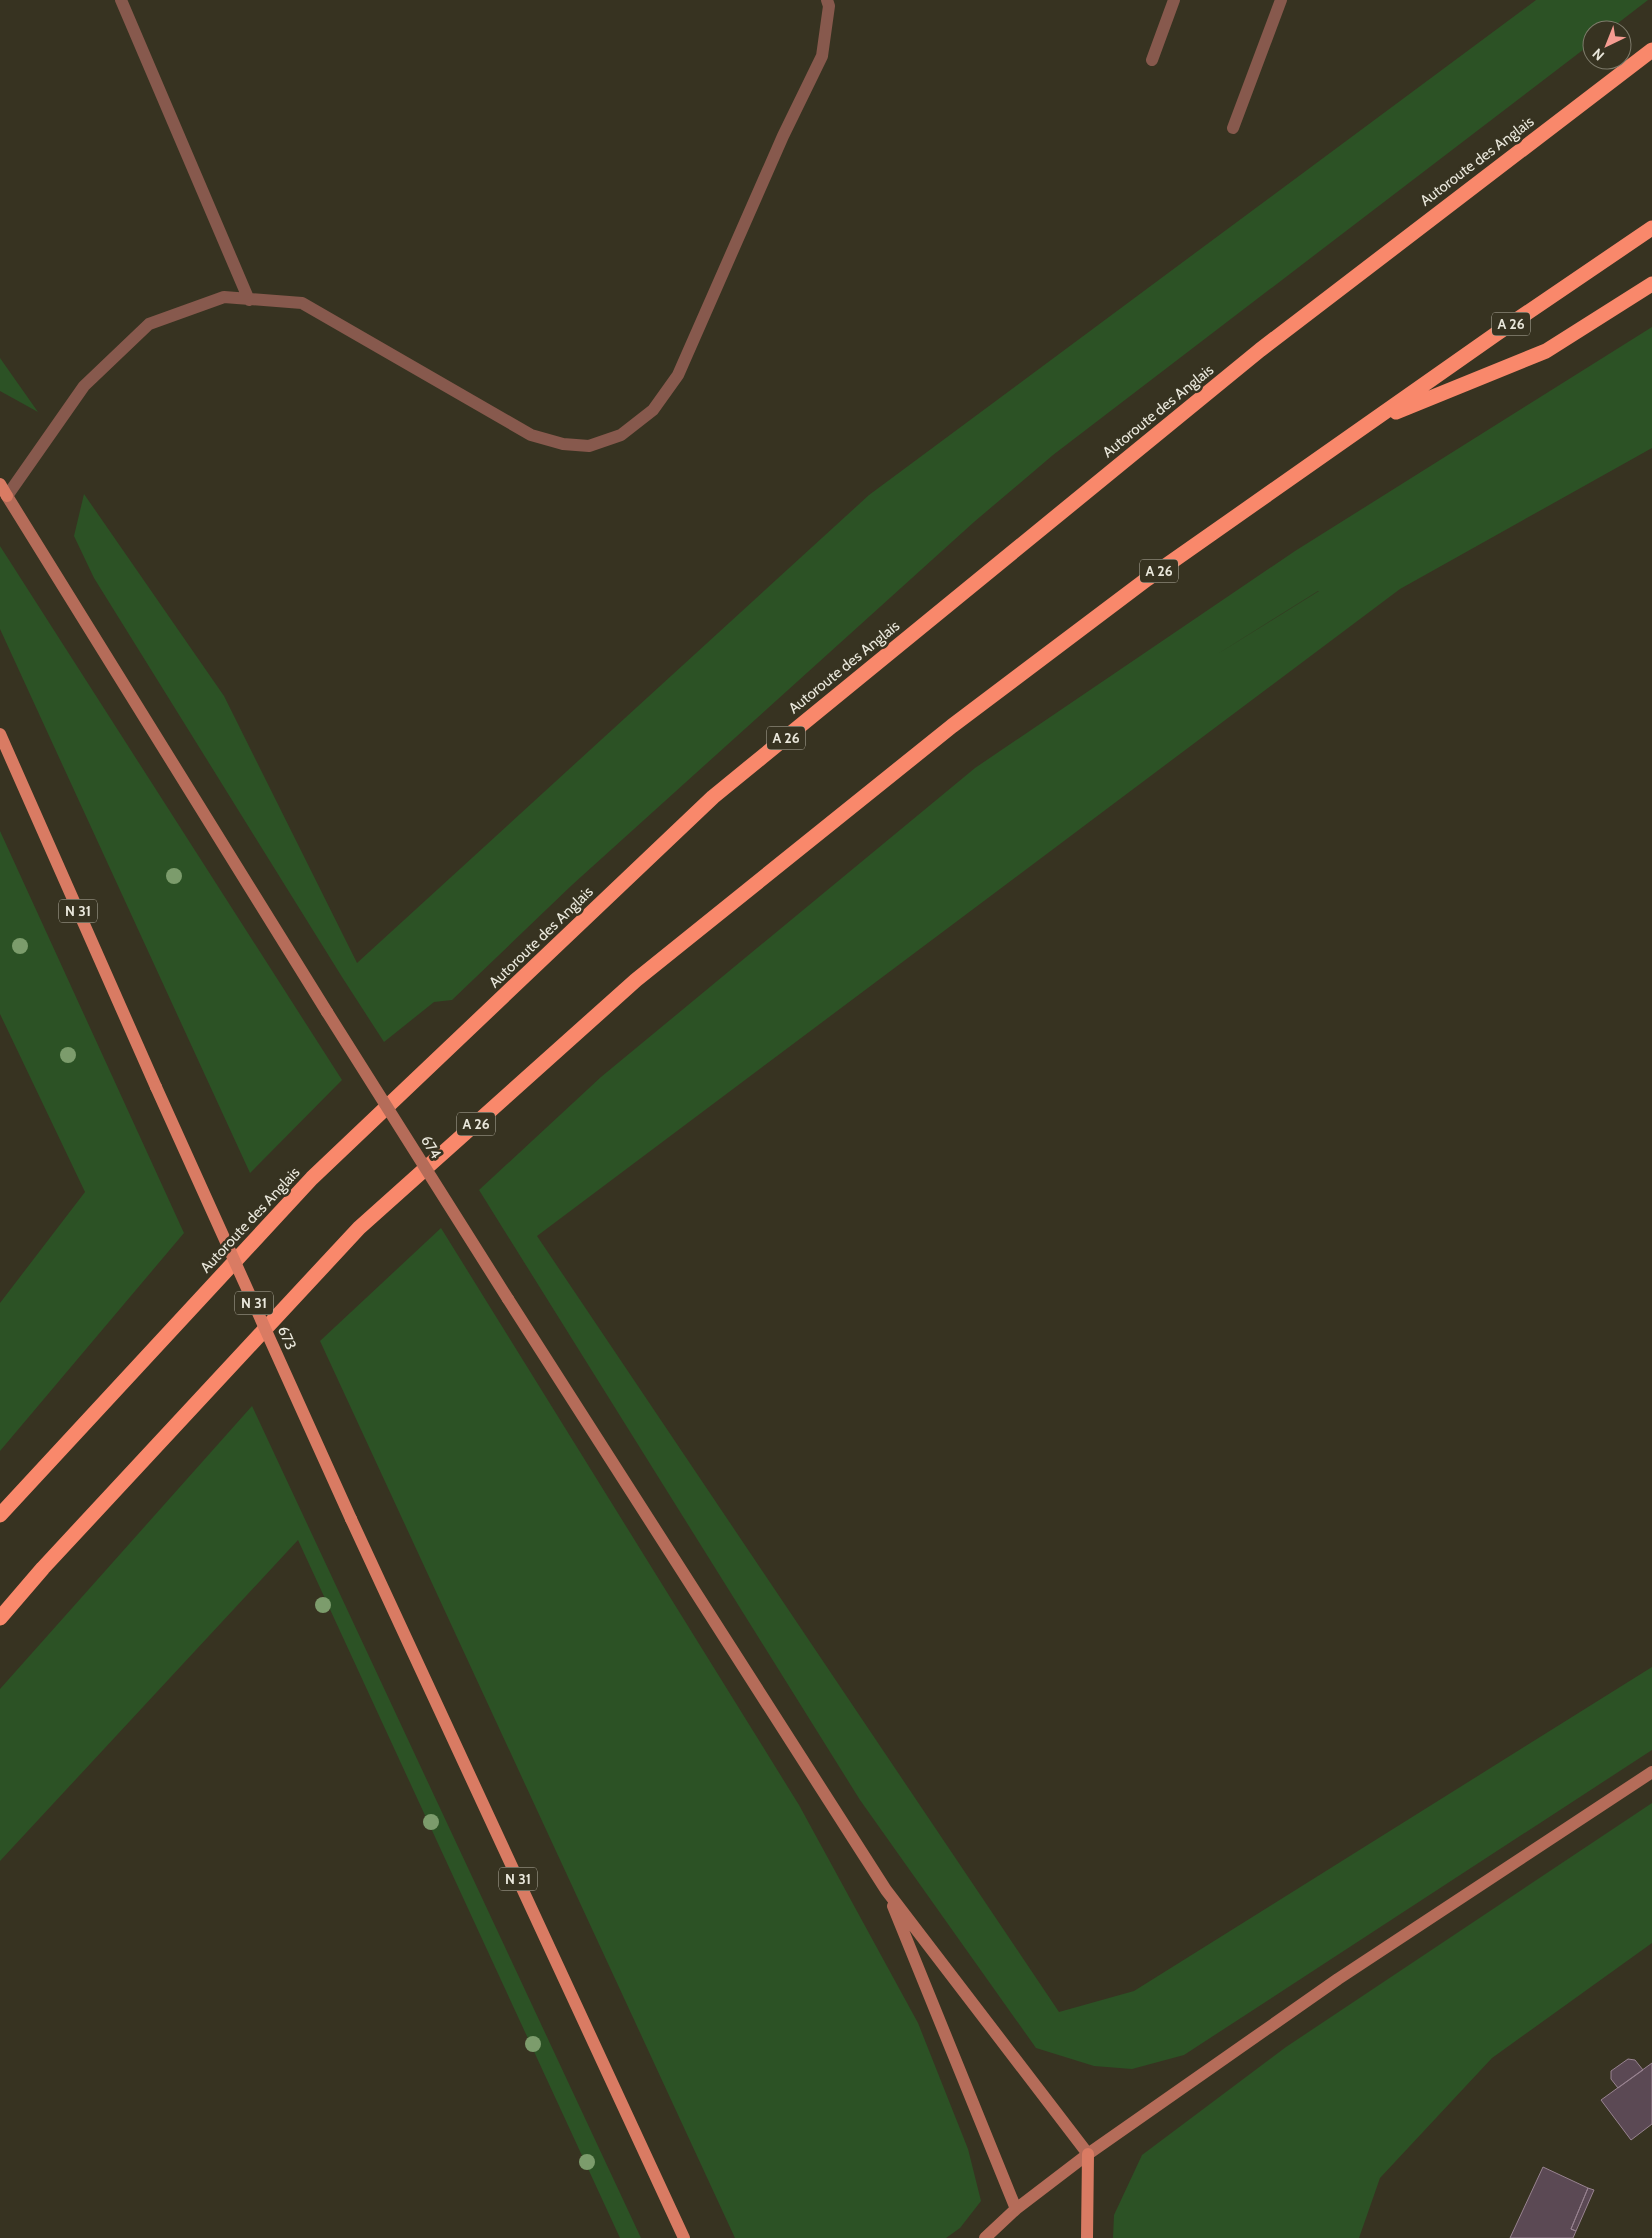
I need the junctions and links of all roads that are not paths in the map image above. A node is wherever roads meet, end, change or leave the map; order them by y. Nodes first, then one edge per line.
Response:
1 (121, 0) edge
2 (827, 0) edge
3 (1174, 0) edge
4 (1281, 0) edge
5 (1652, 50) edge
6 (1152, 60) dead end
7 (1233, 128) dead end
8 (1652, 228) edge
9 (1652, 284) edge
10 (249, 300) junction
11 (1371, 422) junction
12 (0, 484) edge
13 (7, 496) junction
14 (0, 734) edge
15 (0, 1515) edge
16 (0, 1618) edge
17 (1652, 1772) edge
18 (886, 1890) junction
19 (1088, 2154) junction
20 (1016, 2209) junction
21 (684, 2238) edge
22 (985, 2238) edge
23 (1087, 2238) edge

1 - 10 street
2 - 10 street
3 - 6 street
4 - 7 street
5 - 15 highway, Autoroute des Anglais / A 26
8 - 11 highway, A 26
9 - 11 highway
10 - 13 street
11 - 16 highway, A 26
12 - 13 main road
13 - 18 street, 674, bridge
14 - 21 main road, 673 / N 31, bridge
17 - 19 street
18 - 19 street
18 - 20 street
19 - 20 street
19 - 23 main road
20 - 22 street

